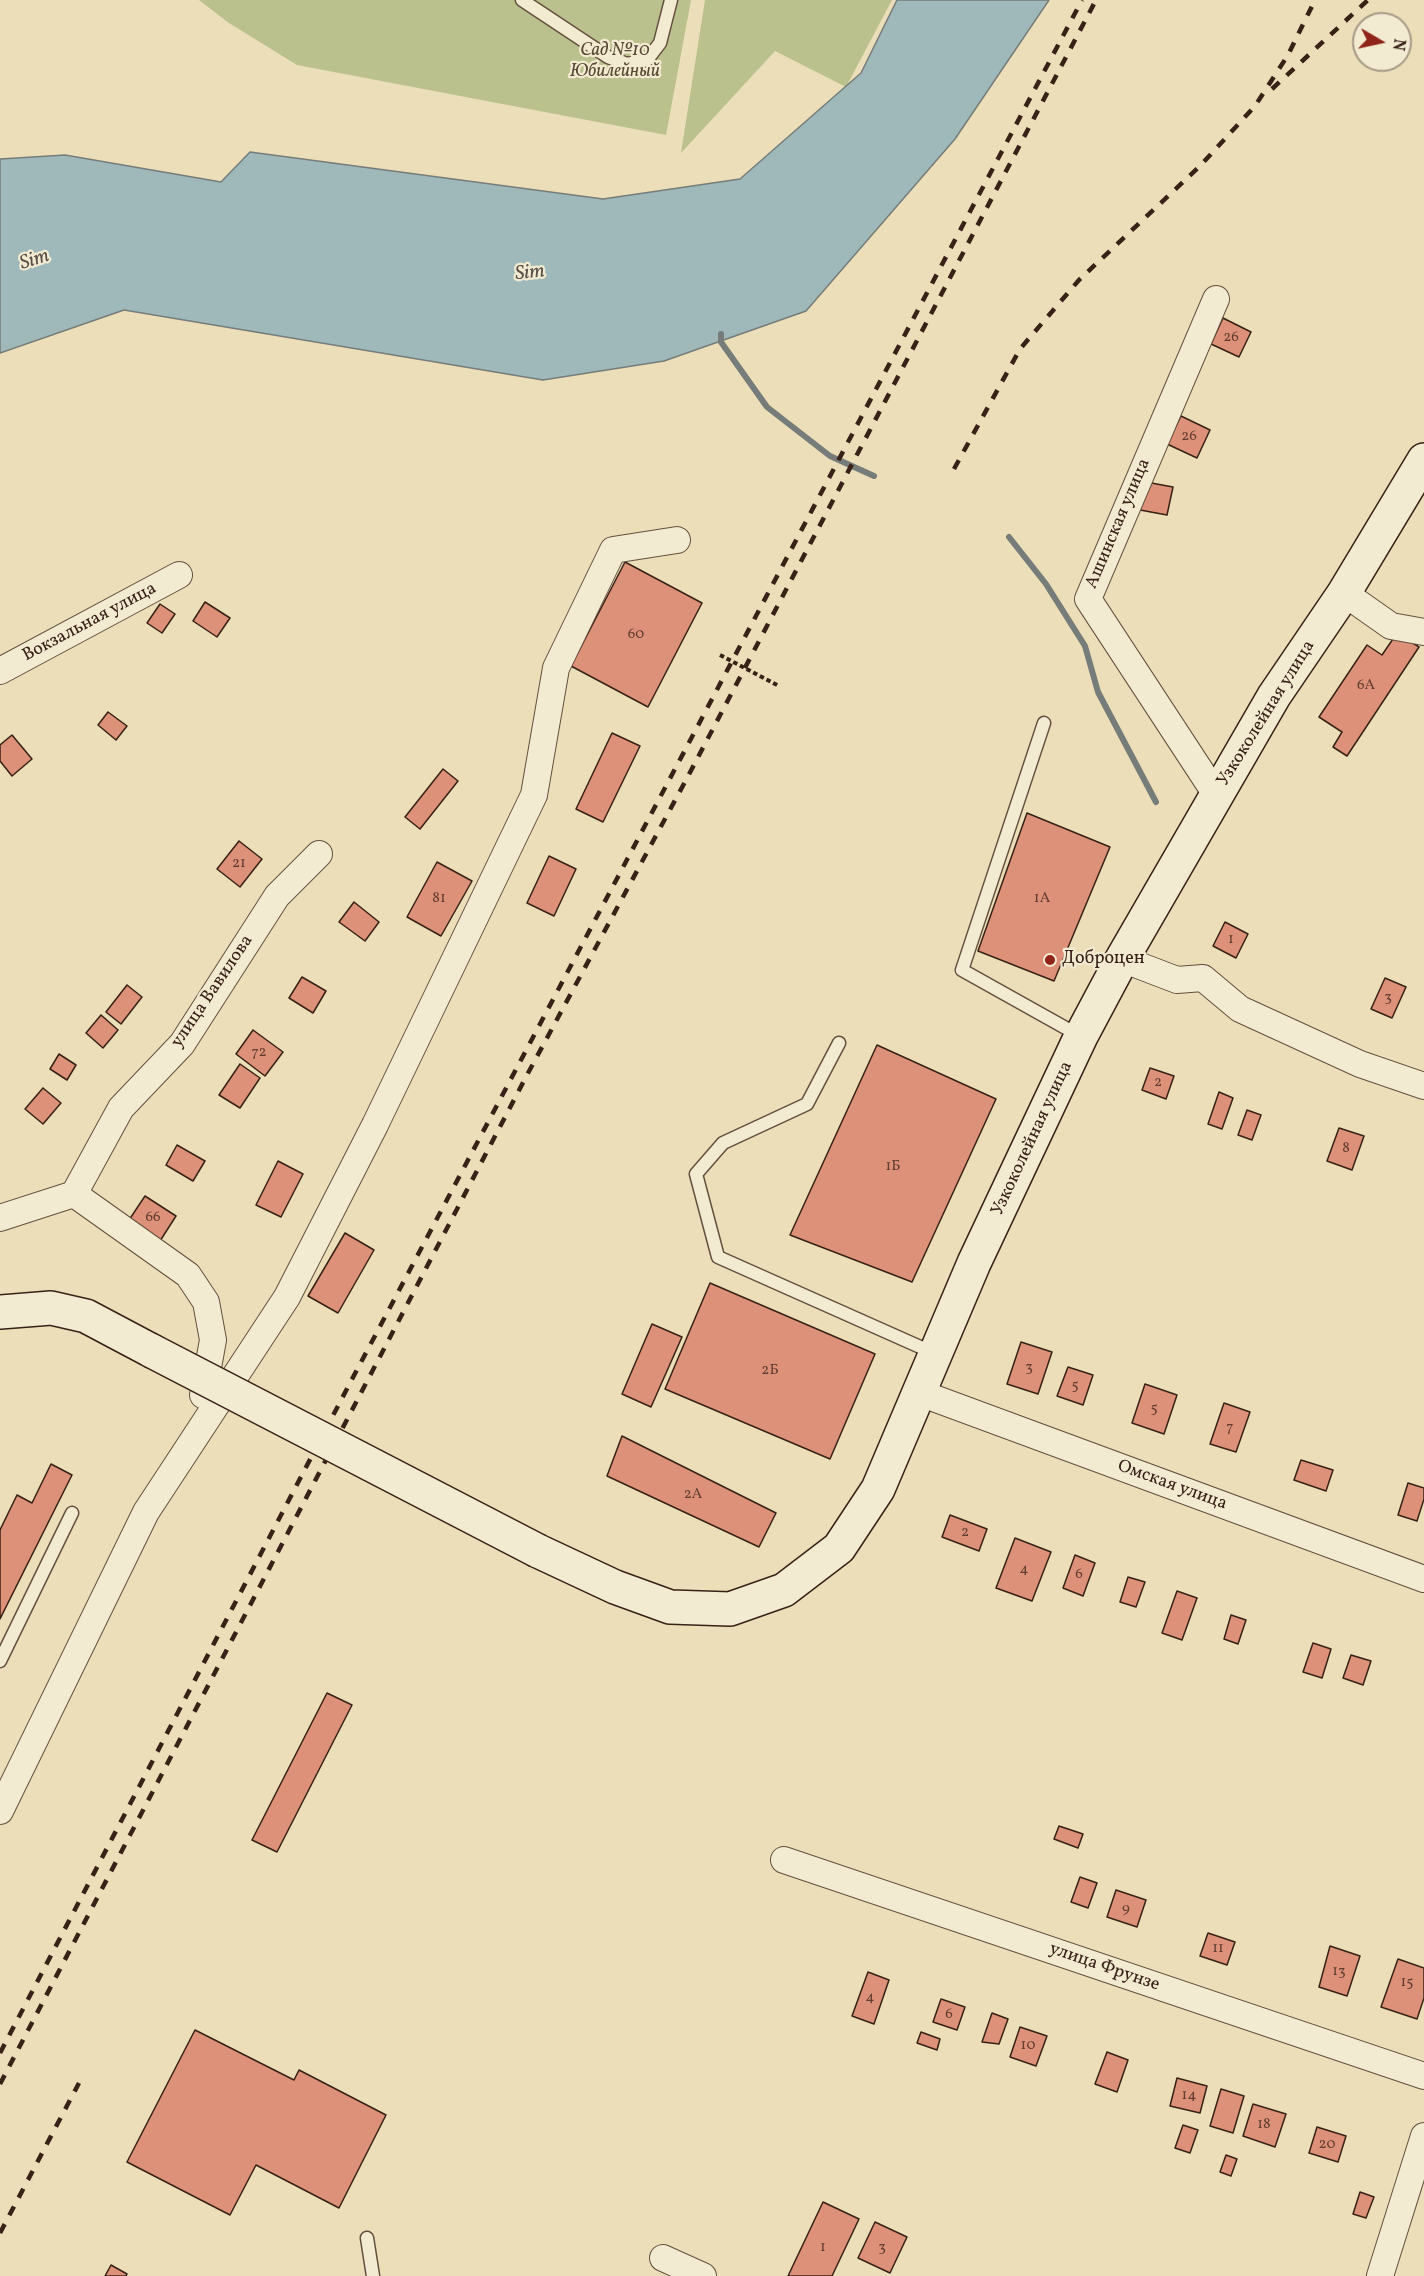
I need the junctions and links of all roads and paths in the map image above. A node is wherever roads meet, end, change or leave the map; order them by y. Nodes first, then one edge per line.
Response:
1 (522, 0) edge
2 (671, 0) edge
3 (1216, 299) dead end
4 (1424, 460) edge
5 (677, 540) dead end
6 (179, 574) dead end
7 (1344, 593) junction
8 (1424, 632) edge
9 (720, 655) dead end
10 (0, 671) edge
11 (779, 686) dead end
12 (1044, 723) dead end
13 (1217, 795) junction
14 (319, 854) dead end
15 (1122, 959) junction
16 (1081, 1036) junction
17 (839, 1043) dead end
18 (1424, 1086) edge
19 (74, 1194) junction
20 (0, 1218) edge
21 (0, 1312) edge
22 (937, 1354) junction
23 (920, 1393) junction
24 (196, 1436) junction
25 (72, 1513) dead end
26 (1424, 1579) edge
27 (0, 1661) edge
28 (0, 1811) edge
29 (784, 1860) dead end
30 (1424, 2076) edge
31 (1424, 2136) edge
32 (368, 2238) dead end
33 (663, 2258) dead end
34 (373, 2276) edge
35 (703, 2276) edge
36 (1380, 2276) edge

1 - 2 lane
3 - 13 street, Ашинская улица
4 - 7 street, Узкоколейная улица
5 - 24 street
6 - 10 street, Вокзальная улица
7 - 8 street
7 - 13 street, Узкоколейная улица
9 - 11 path
12 - 16 lane
13 - 15 street, Узкоколейная улица
14 - 19 street, улица Вавилова
15 - 16 street, Узкоколейная улица
15 - 18 street
16 - 22 street, Узкоколейная улица
17 - 22 lane
19 - 20 street
19 - 24 street
21 - 23 street, Узкоколейная улица, bridge
22 - 23 street, Узкоколейная улица
23 - 26 street, Омская улица
24 - 28 street
25 - 27 lane
29 - 30 street, улица Фрунзе
31 - 36 street
32 - 34 lane
33 - 35 street

